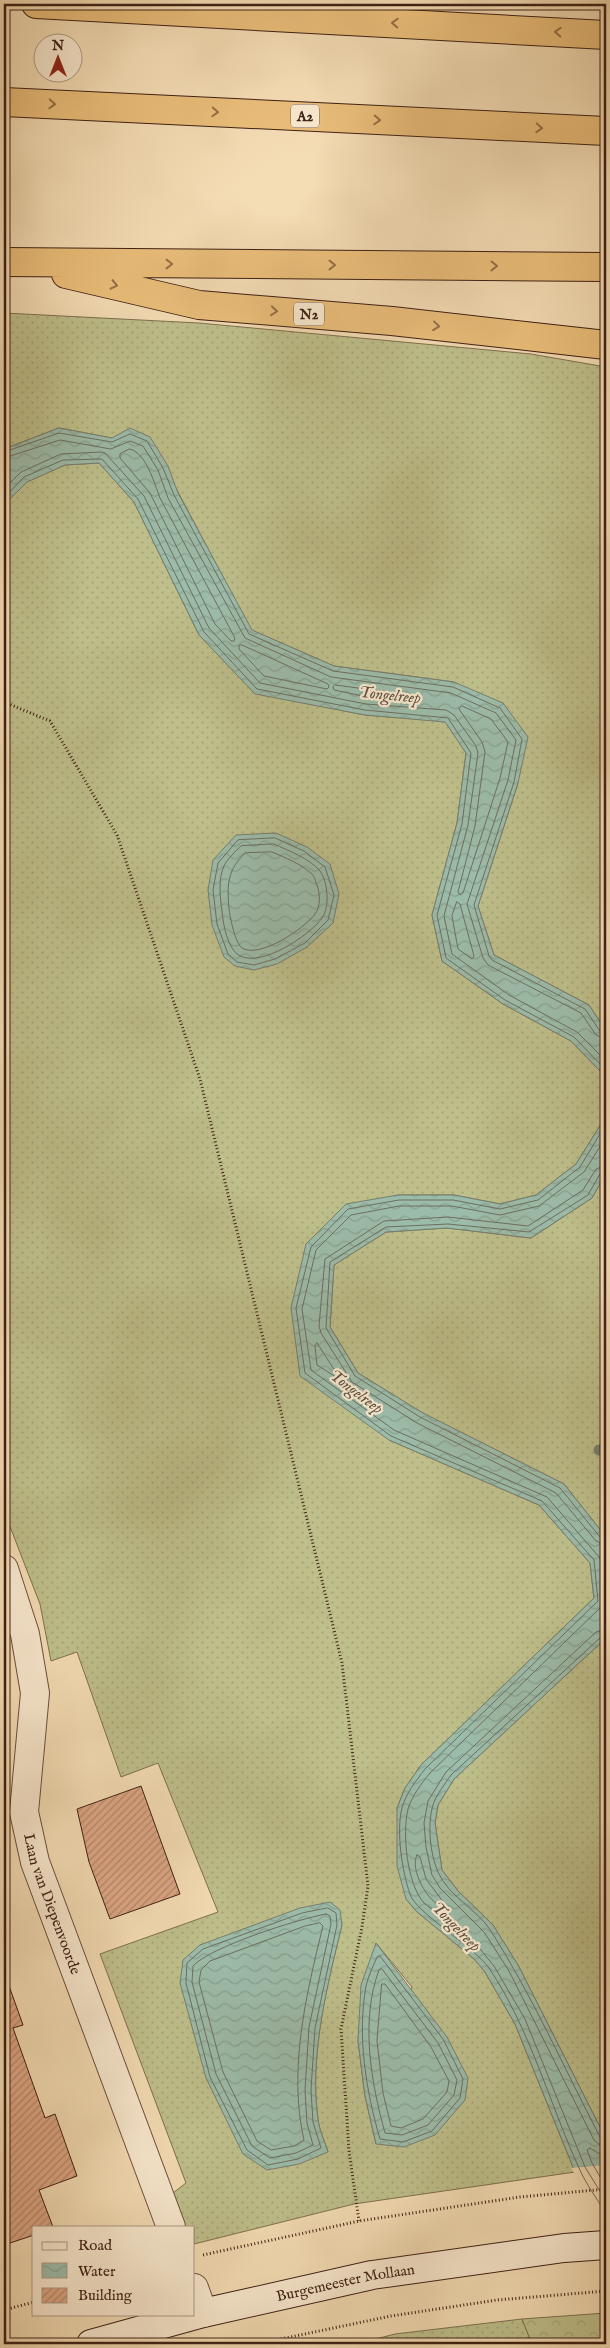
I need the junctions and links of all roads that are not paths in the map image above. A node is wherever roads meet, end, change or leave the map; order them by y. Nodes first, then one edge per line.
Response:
1 (36, 4) edge
2 (606, 35) edge
3 (4, 102) edge
4 (606, 131) edge
5 (10, 263) edge
6 (606, 267) edge
7 (606, 345) edge
8 (4, 1569) edge
9 (171, 2226) edge
10 (606, 2246) edge
11 (198, 2301) edge
12 (161, 2316) edge
13 (91, 2344) edge

2 -> 1 highway
3 -> 4 highway, A2
5 -> 6 highway, N2
5 -> 7 highway, N2
8 - 9 street, Laan van Diepenvoorde
10 - 11 street, Burgemeester Mollaan
12 - 13 street, Burgemeester Mollaan

